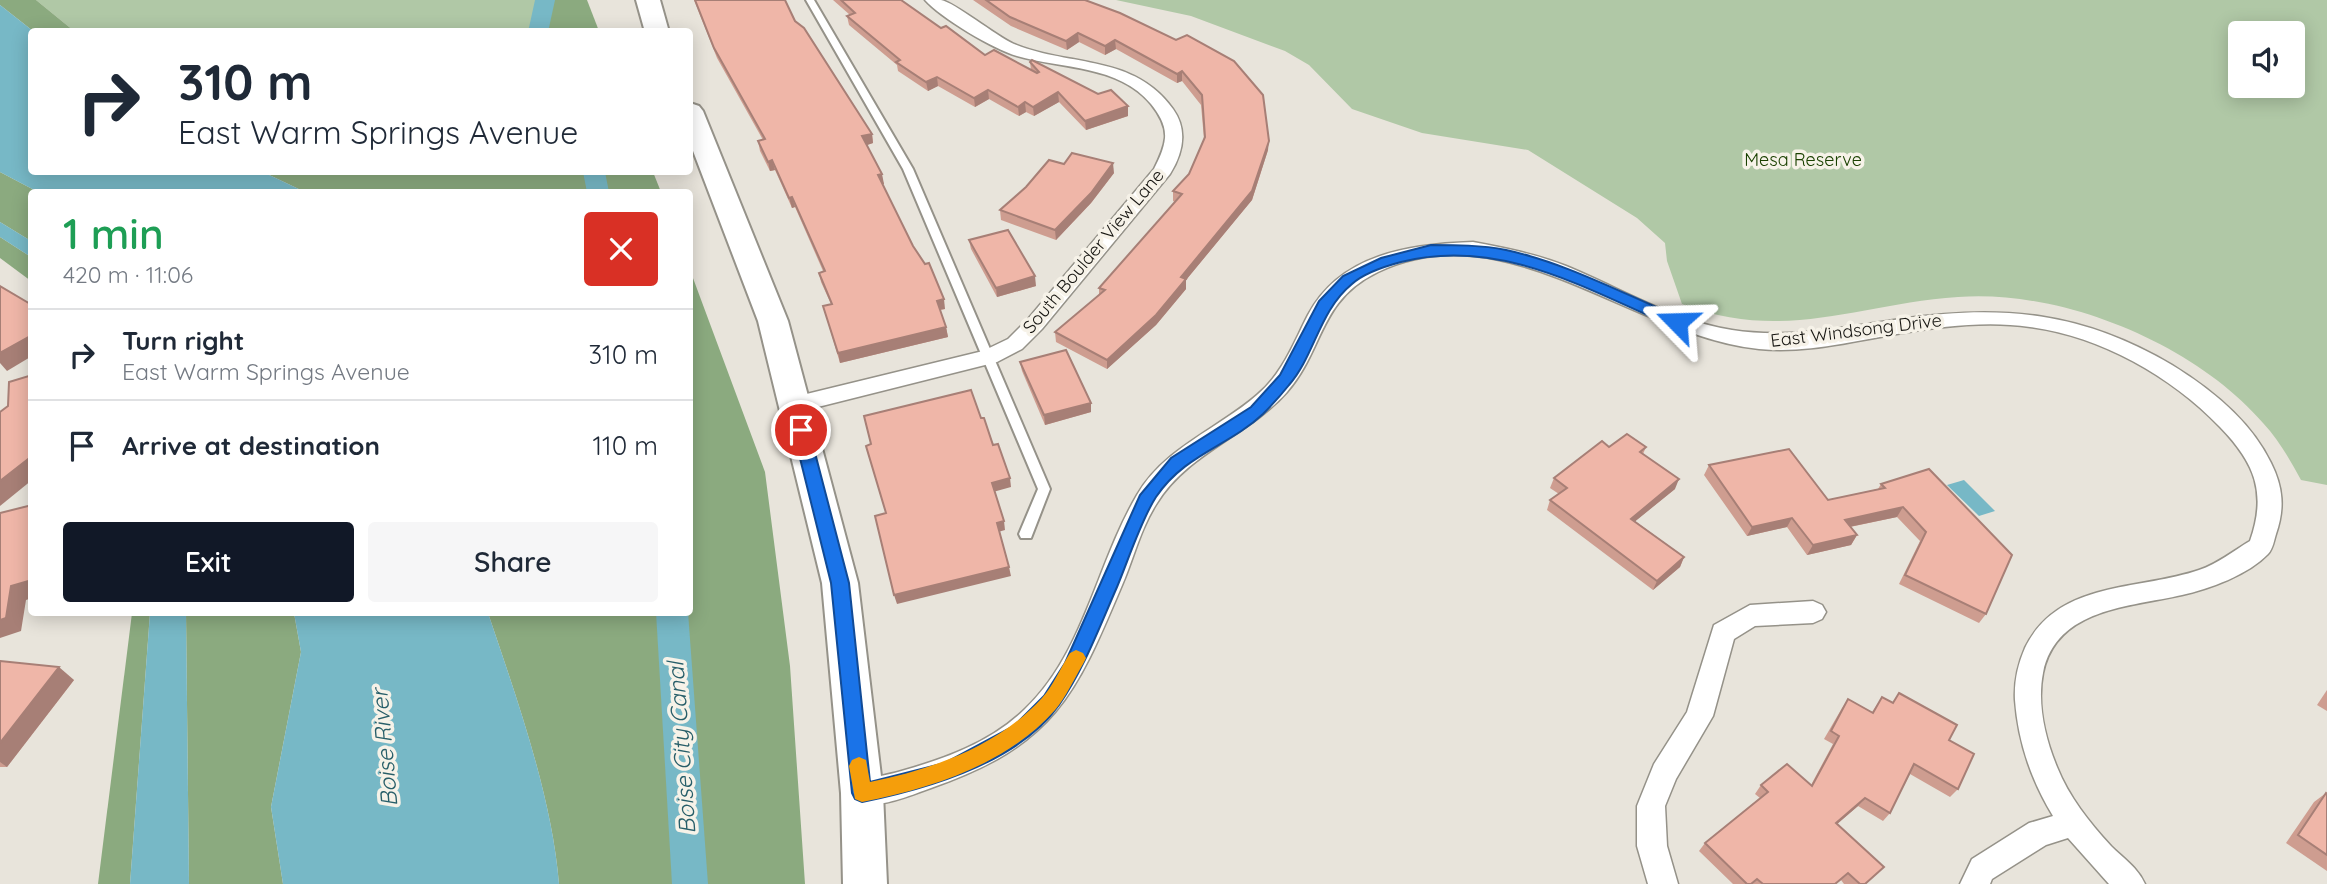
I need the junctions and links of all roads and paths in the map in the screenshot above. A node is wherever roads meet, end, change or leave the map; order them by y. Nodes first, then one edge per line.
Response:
1 (648, 0) edge
2 (810, 0) edge
3 (933, 0) edge
4 (656, 28) edge
5 (693, 119) edge
6 (989, 357) junction
7 (794, 405) junction
8 (1026, 534) dead end
9 (1814, 611) dead end
10 (862, 793) junction
11 (2075, 823) junction
12 (865, 884) edge
13 (1663, 884) edge
14 (1975, 884) edge
15 (2130, 884) edge

1 - 4 street
2 - 6 lane
3 - 6 street, South Boulder View Lane
5 - 7 street
6 - 7 street, South Boulder View Lane
6 - 8 lane
7 - 10 street
9 - 13 street
10 - 11 street, East Windsong Drive
10 - 12 street
11 - 14 street
11 - 15 street, East Windsong Drive

